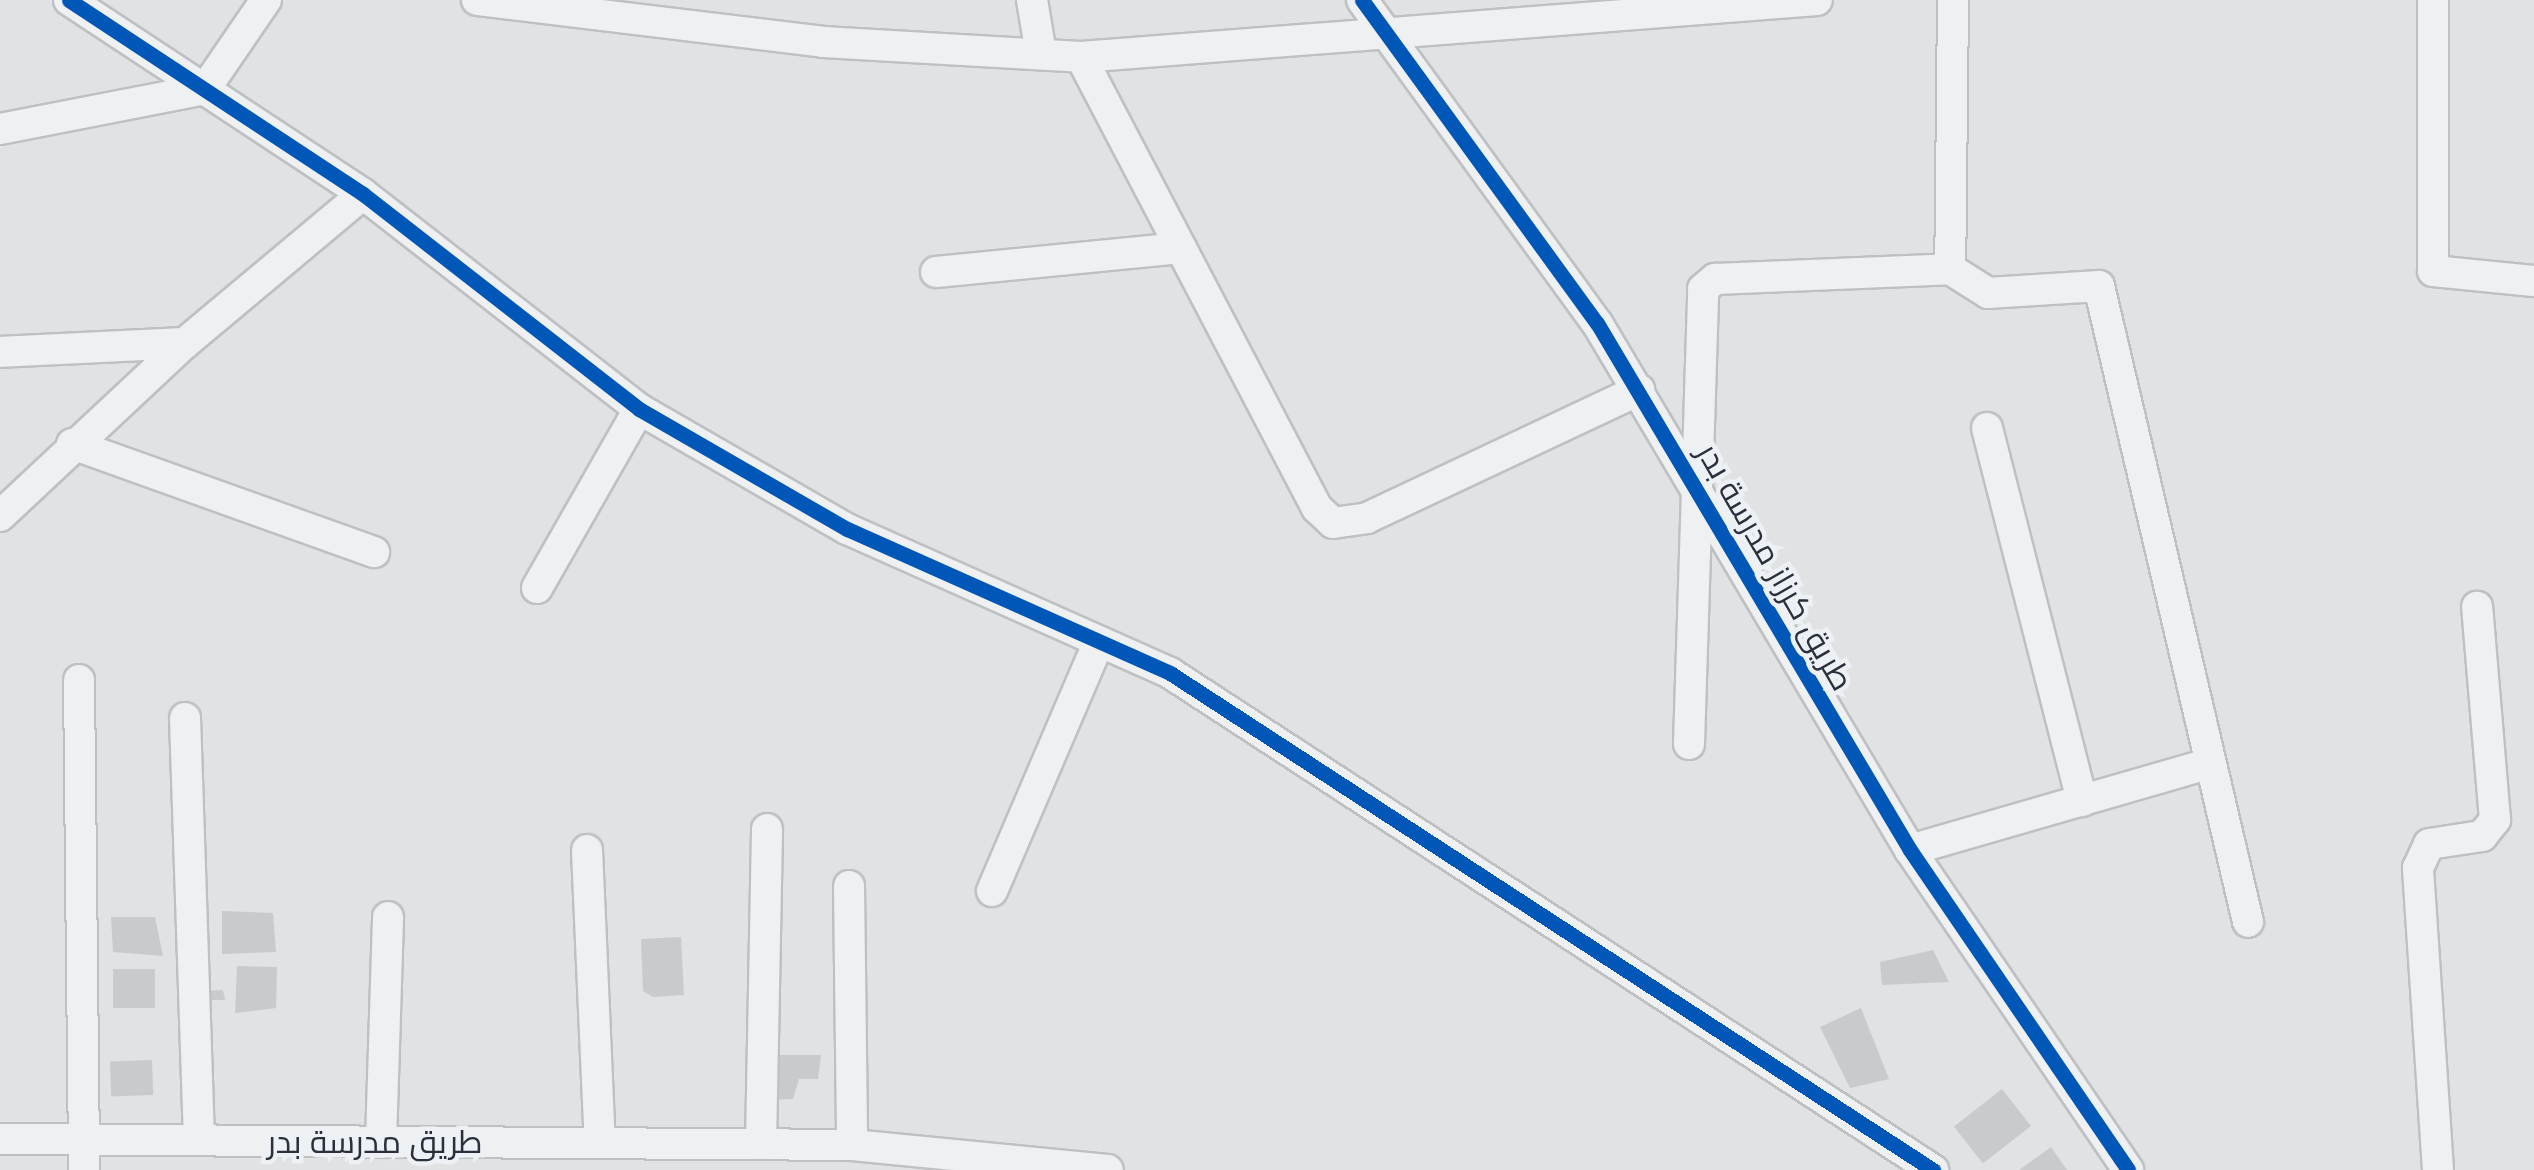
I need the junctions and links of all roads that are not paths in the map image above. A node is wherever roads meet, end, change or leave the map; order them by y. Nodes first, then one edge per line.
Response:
1 (70, 0) edge
2 (266, 0) edge
3 (477, 0) edge
4 (1032, 0) edge
5 (1362, 0) edge
6 (1817, 0) edge
7 (1953, 0) edge
8 (2433, 0) edge
9 (1766, 2) edge
10 (1689, 6) edge
11 (1566, 12) edge
12 (1389, 34) junction
13 (1041, 54) junction
14 (1081, 57) junction
15 (205, 88) junction
16 (0, 128) edge
17 (363, 194) junction
18 (1181, 248) junction
19 (1950, 270) junction
20 (936, 272) dead end
21 (2534, 282) edge
22 (185, 343) junction
23 (0, 352) edge
24 (1639, 390) junction
25 (639, 409) junction
26 (1987, 428) dead end
27 (72, 444) junction
28 (1700, 490) junction
29 (0, 516) edge
30 (374, 552) dead end
31 (537, 588) dead end
32 (2477, 607) dead end
33 (1097, 646) junction
34 (79, 680) dead end
35 (184, 718) dead end
36 (1689, 744) dead end
37 (2206, 765) junction
38 (2082, 801) junction
39 (766, 829) dead end
40 (587, 850) dead end
41 (1910, 850) junction
42 (849, 886) dead end
43 (992, 891) dead end
44 (388, 917) dead end
45 (2248, 922) dead end
46 (0, 1140) edge
47 (200, 1140) junction
48 (381, 1142) junction
49 (600, 1143) junction
50 (760, 1144) junction
51 (852, 1145) junction
52 (83, 1155) edge
53 (285, 1156) edge
54 (557, 1156) edge
55 (1108, 1170) edge
56 (1933, 1170) edge
57 (2128, 1170) edge
58 (2438, 1170) edge

1 - 15 street
2 - 15 street
3 - 13 street
4 - 13 street
5 - 12 street, طريق كرزاز مدرسة بدر
6 - 9 street
7 - 19 street
8 - 21 street
9 - 10 street
10 - 11 street
11 - 12 street
12 - 14 street
12 - 24 street, طريق كرزاز مدرسة بدر
13 - 14 street
14 - 18 street
15 - 16 street
15 - 17 street
17 - 22 street
17 - 25 street
18 - 20 street
18 - 24 street
19 - 28 street
19 - 37 street
22 - 23 street
22 - 27 street
24 - 28 street, طريق كرزاز مدرسة بدر
25 - 31 street
25 - 33 street
26 - 38 street
27 - 29 street
27 - 30 street
28 - 36 street
28 - 41 street, طريق كرزاز مدرسة بدر
32 - 58 street
33 - 43 street
33 - 56 street
34 - 52 street
35 - 47 street
37 - 38 street
37 - 45 street
38 - 41 street
39 - 50 street
40 - 49 street
41 - 57 street, طريق كرزاز مدرسة بدر
42 - 51 street
44 - 48 street
46 - 52 street, طريق مدرسة بدر
47 - 52 street, طريق مدرسة بدر
47 - 53 street, طريق مدرسة بدر
48 - 53 street, طريق مدرسة بدر
48 - 54 street, طريق مدرسة بدر
49 - 50 street, طريق مدرسة بدر
49 - 54 street, طريق مدرسة بدر
50 - 51 street, طريق مدرسة بدر
51 - 55 street, طريق مدرسة بدر

